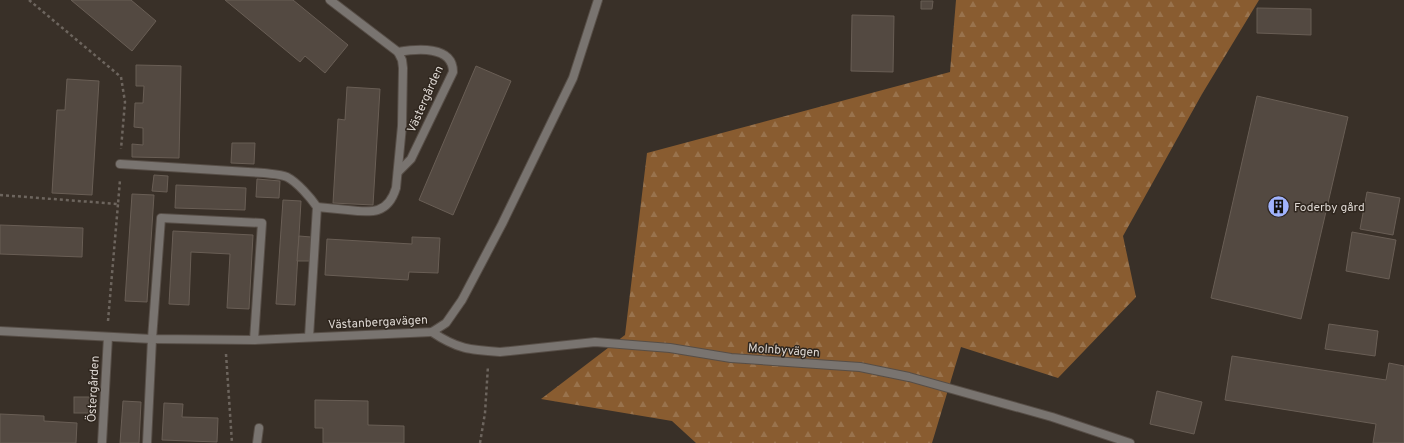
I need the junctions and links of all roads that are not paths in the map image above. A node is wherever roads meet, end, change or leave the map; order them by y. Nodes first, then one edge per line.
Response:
1 (330, 0) edge
2 (598, 0) edge
3 (398, 52) junction
4 (120, 164) road end
5 (398, 172) junction
6 (317, 207) junction
7 (0, 331) edge
8 (432, 332) junction
9 (108, 337) junction
10 (309, 337) junction
11 (152, 340) junction
12 (254, 340) junction
13 (259, 428) dead end
14 (102, 443) edge
15 (147, 443) edge
16 (257, 443) edge
17 (1130, 443) edge

1 - 3 street
2 - 8 street, Västanbergavägen
3 - 5 street, Västergården
3 - 5 street, Västergården
4 - 6 street
5 - 6 street, Västergården
6 - 10 street
7 - 9 street, Västanbergavägen
8 - 10 street, Västanbergavägen
8 - 17 street, Molnbyvägen
9 - 11 street, Västanbergavägen
9 - 14 street, Östergården
10 - 12 street, Västanbergavägen
11 - 12 street, Västanbergavägen
11 - 12 street
11 - 15 street
13 - 16 street

